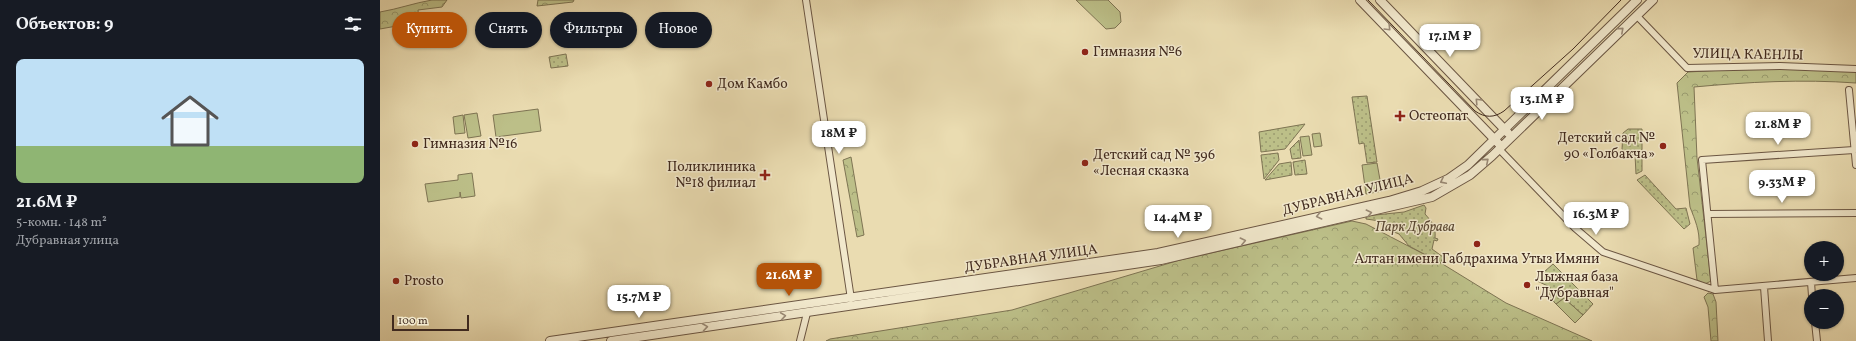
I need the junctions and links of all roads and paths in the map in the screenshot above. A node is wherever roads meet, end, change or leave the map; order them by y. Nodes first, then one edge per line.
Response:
1 (806, 0) edge
2 (1360, 0) edge
3 (1380, 0) edge
4 (1637, 0) edge
5 (1653, 0) edge
6 (1637, 16) junction
7 (1856, 68) edge
8 (1849, 90) dead end
9 (1505, 129) junction
10 (1512, 136) junction
11 (1495, 139) junction
12 (1500, 148) junction
13 (1854, 150) junction
14 (1856, 165) edge
15 (1708, 214) junction
16 (1856, 214) edge
17 (1856, 278) edge
18 (1811, 282) junction
19 (1764, 286) junction
20 (1812, 289) edge
21 (1715, 290) junction
22 (851, 302) junction
23 (807, 312) junction
24 (757, 316) junction
25 (1816, 329) edge
26 (550, 341) edge
27 (610, 341) edge
28 (800, 341) edge
29 (1768, 341) edge
30 (1817, 341) edge

1 - 22 street
2 -> 11 street
9 -> 3 street
4 - 9 street, ДУБРАВНАЯ УЛИЦА
5 - 6 street, ДУБРАВНАЯ УЛИЦА
6 - 7 street, УЛИЦА КАЕНЛЫ
10 -> 6 street, ДУБРАВНАЯ УЛИЦА
8 - 13 street
9 - 10 street
9 - 11 street, ДУБРАВНАЯ УЛИЦА
10 - 12 street, ДУБРАВНАЯ УЛИЦА
11 - 12 street
11 -> 22 street, ДУБРАВНАЯ УЛИЦА
12 - 21 street
22 -> 12 street, ДУБРАВНАЯ УЛИЦА
13 - 14 street
13 - 15 street
15 - 16 street
15 - 21 street
17 - 18 street
18 - 19 street
18 - 20 street
19 - 21 street
19 - 29 street
22 - 23 street, ДУБРАВНАЯ УЛИЦА
22 - 24 street, ДУБРАВНАЯ УЛИЦА
24 -> 23 street, ДУБРАВНАЯ УЛИЦА
23 - 28 street
24 - 26 street, ДУБРАВНАЯ УЛИЦА
27 -> 24 street, ДУБРАВНАЯ УЛИЦА
25 - 30 street

